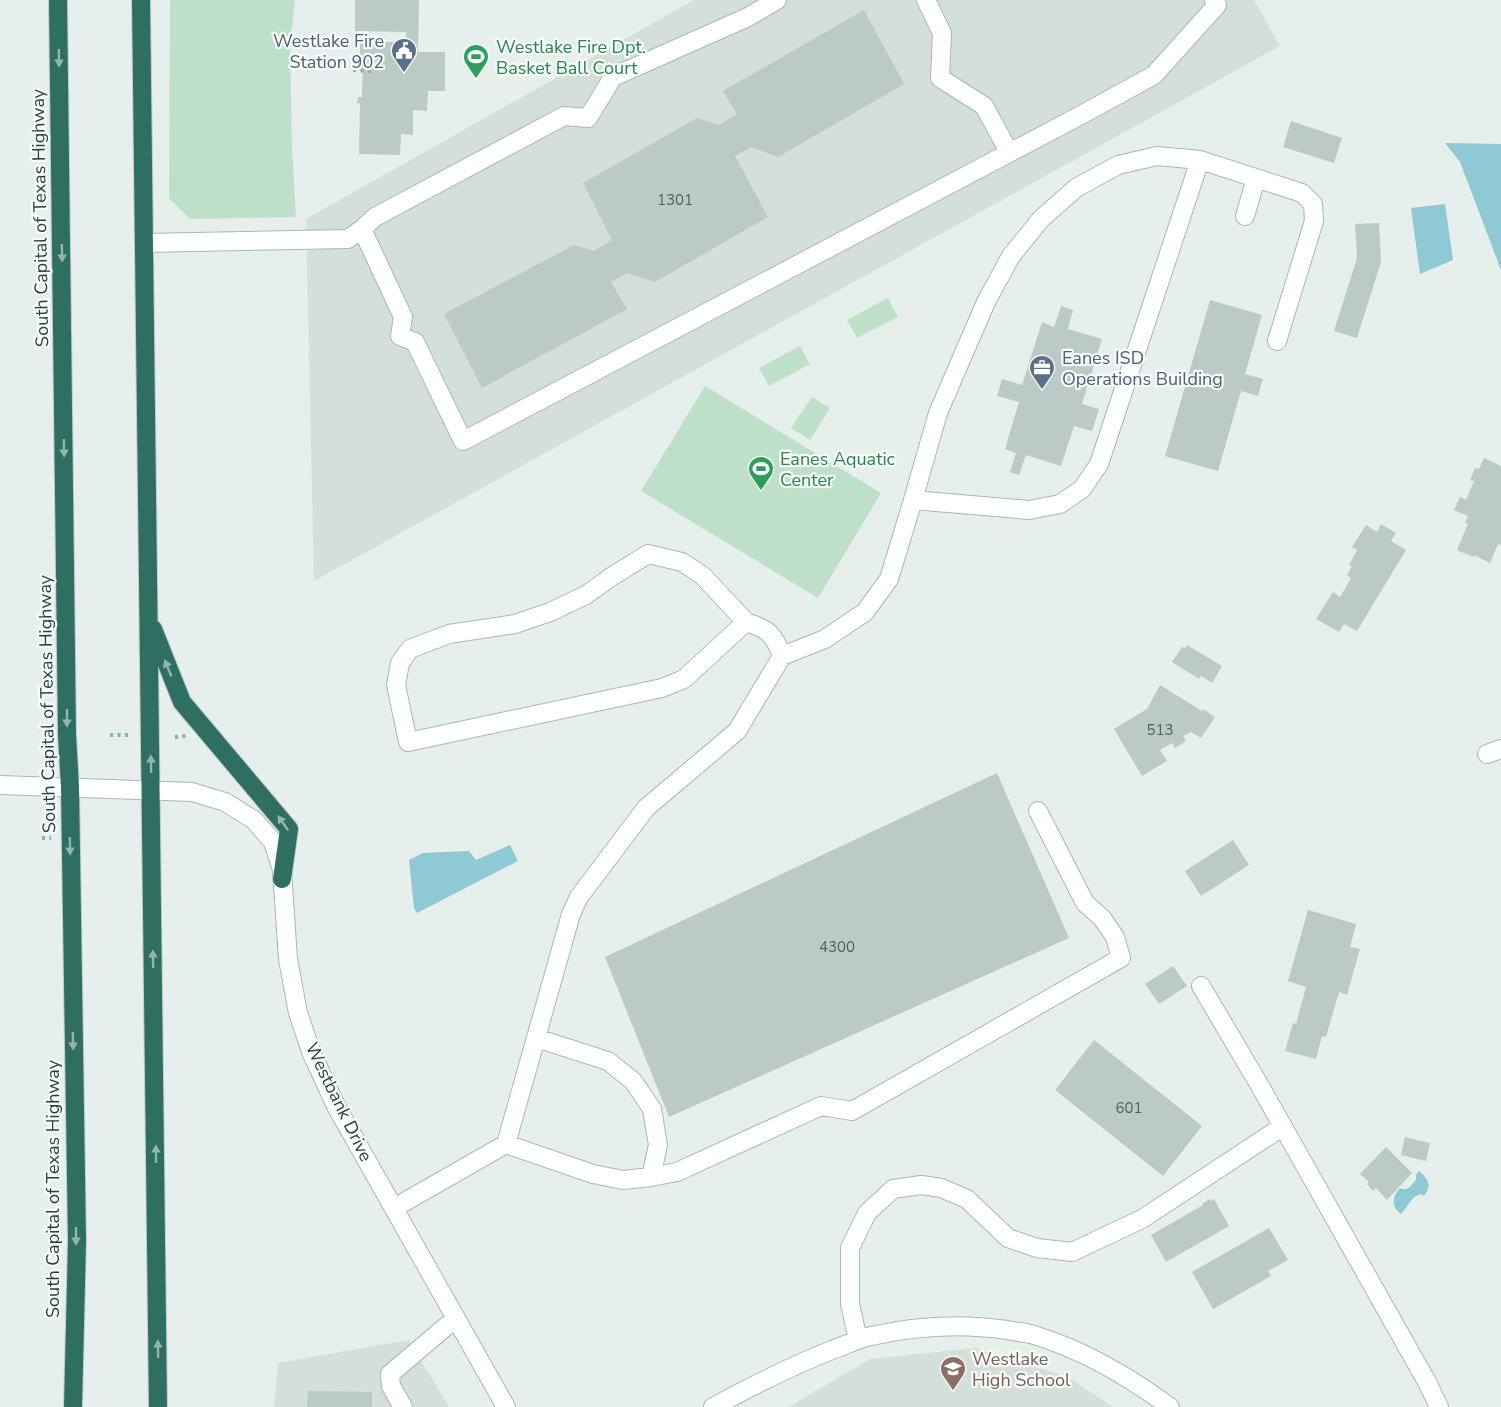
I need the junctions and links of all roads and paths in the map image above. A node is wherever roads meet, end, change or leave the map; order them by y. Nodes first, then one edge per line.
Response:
1 (58, 0) edge
2 (141, 0) edge
3 (777, 0) edge
4 (926, 0) edge
5 (1214, 0) edge
6 (353, 70) dead end
7 (371, 71) dead end
8 (1009, 152) junction
9 (1200, 160) junction
10 (1256, 178) junction
11 (1245, 216) dead end
12 (362, 230) junction
13 (144, 243) junction
14 (1277, 341) dead end
15 (914, 500) junction
16 (149, 619) junction
17 (746, 622) junction
18 (782, 656) junction
19 (110, 735) dead end
20 (132, 735) dead end
21 (0, 785) edge
22 (70, 787) junction
23 (152, 790) junction
24 (1038, 811) dead end
25 (282, 879) junction
26 (1201, 986) dead end
27 (536, 1038) junction
28 (1282, 1127) junction
29 (506, 1144) junction
30 (651, 1177) junction
31 (394, 1208) junction
32 (456, 1318) junction
33 (858, 1340) junction
34 (73, 1407) edge
35 (158, 1407) edge
36 (403, 1407) edge
37 (506, 1407) edge
38 (713, 1407) edge
39 (1170, 1407) edge
40 (1439, 1407) edge

1 -> 22 highway, South Capital of Texas Highway
2 - 13 highway
3 - 12 street
4 - 8 street
5 - 8 street
6 - 7 path
8 - 12 street
9 - 10 street
9 - 15 street
9 - 15 street
10 - 11 street
10 - 14 street
12 - 13 street
13 - 16 highway
15 - 18 street
23 -> 16 highway
25 -> 16 highway
17 - 17 street
17 - 18 street
18 - 27 street
19 - 20 path
21 - 22 street, Westbank Drive
22 - 23 street, Westbank Drive
22 -> 34 highway, South Capital of Texas Highway
23 - 25 street, Westbank Drive
35 -> 23 highway
24 - 30 street
25 - 31 street, Westbank Drive
26 - 28 street
27 - 29 street
27 - 30 street
28 - 33 street
28 - 40 street
29 - 30 street
29 - 31 street
31 - 32 street, Westbank Drive
32 - 36 street
32 - 37 street, Westbank Drive
33 - 38 street
33 - 39 street

